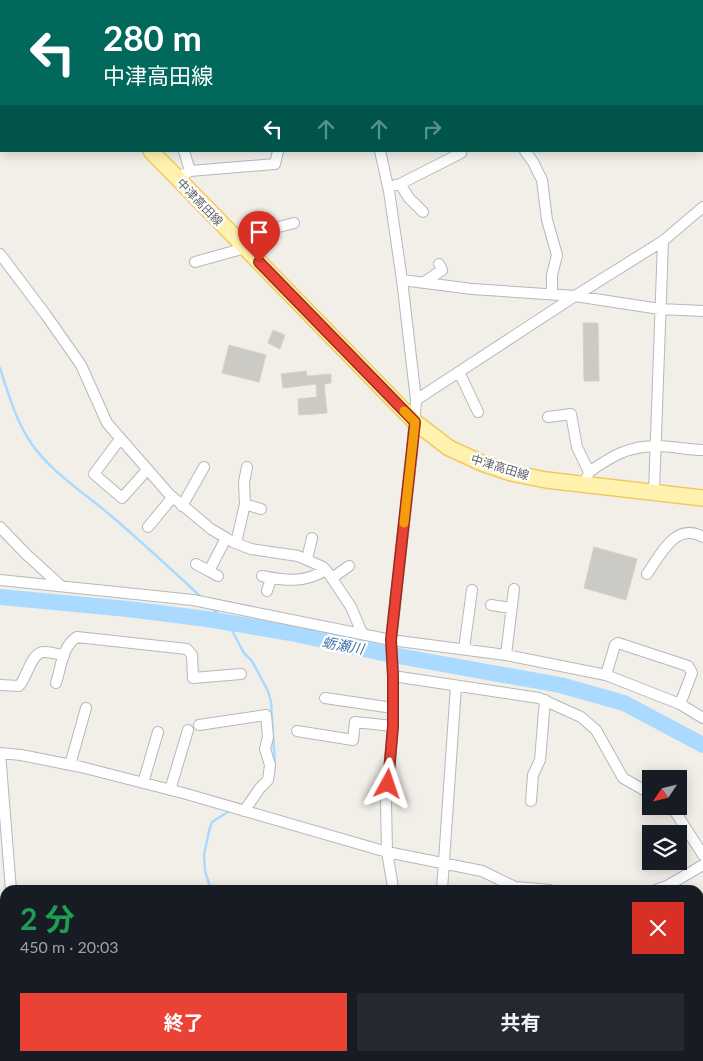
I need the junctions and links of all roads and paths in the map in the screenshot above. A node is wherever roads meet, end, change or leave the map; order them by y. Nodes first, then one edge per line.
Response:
1 (152, 152) edge
2 (184, 152) edge
3 (278, 152) edge
4 (380, 152) edge
5 (525, 152) edge
6 (461, 153) dead end
7 (184, 175) junction
8 (400, 184) junction
9 (388, 187) junction
10 (703, 207) edge
11 (423, 212) dead end
12 (294, 223) dead end
13 (663, 242) junction
14 (240, 243) junction
15 (0, 254) edge
16 (194, 262) dead end
17 (439, 264) dead end
18 (402, 280) junction
19 (423, 282) junction
20 (552, 294) junction
21 (575, 296) junction
22 (660, 308) junction
23 (703, 311) edge
24 (459, 372) junction
25 (416, 400) junction
26 (478, 412) dead end
27 (548, 417) dead end
28 (415, 422) junction
29 (120, 439) junction
30 (656, 446) junction
31 (703, 450) edge
32 (204, 467) dead end
33 (247, 467) dead end
34 (147, 470) junction
35 (586, 478) junction
36 (654, 492) junction
37 (172, 498) junction
38 (703, 498) edge
39 (245, 504) junction
40 (182, 506) junction
41 (261, 509) dead end
42 (0, 527) edge
43 (148, 527) dead end
44 (226, 538) junction
45 (312, 538) dead end
46 (703, 538) edge
47 (236, 543) junction
48 (307, 559) junction
49 (196, 564) dead end
50 (349, 566) dead end
51 (329, 574) junction
52 (647, 574) dead end
53 (0, 580) edge
54 (61, 586) junction
55 (514, 589) dead end
56 (472, 590) dead end
57 (267, 591) dead end
58 (491, 605) dead end
59 (511, 608) junction
60 (362, 633) junction
61 (391, 642) junction
62 (464, 649) junction
63 (506, 655) junction
64 (64, 656) junction
65 (241, 674) dead end
66 (393, 674) junction
67 (606, 674) junction
68 (56, 684) dead end
69 (0, 685) edge
70 (456, 686) junction
71 (325, 698) dead end
72 (545, 700) junction
73 (680, 704) junction
74 (86, 708) dead end
75 (393, 708) junction
76 (703, 718) edge
77 (199, 725) dead end
78 (393, 726) junction
79 (188, 730) dead end
80 (158, 732) dead end
81 (297, 732) dead end
82 (70, 765) junction
83 (143, 783) junction
84 (642, 789) edge
85 (170, 790) junction
86 (530, 801) dead end
87 (244, 811) junction
88 (678, 815) edge
89 (387, 852) junction
90 (703, 855) edge
91 (443, 864) junction
92 (703, 865) edge
93 (11, 885) edge
94 (392, 885) edge
95 (442, 885) edge
96 (511, 885) edge
97 (669, 885) edge

1 - 7 main road, 中津高田線
2 - 7 street
3 - 7 street
4 - 9 street
5 - 20 street
6 - 8 street
7 - 14 main road, 中津高田線
8 - 9 street
8 - 11 street
9 - 18 street
10 - 13 street
12 - 14 street
13 - 21 street
13 - 22 street
14 - 16 street
14 - 28 main road, 中津高田線
15 - 29 street
17 - 19 street
18 - 19 street
18 - 25 street
19 - 20 street
20 - 21 street
21 - 22 street
21 - 24 street
22 - 23 street
22 - 30 street
24 - 25 street
24 - 26 street
25 - 28 street
27 - 35 street
28 - 35 main road, 中津高田線
28 - 61 street
29 - 34 street
29 - 34 street
30 - 31 street
30 - 35 street
30 - 36 street
32 - 40 street
33 - 39 street
34 - 37 street
35 - 36 main road, 中津高田線
36 - 38 main road, 中津高田線
37 - 40 street
37 - 43 street
39 - 41 street
39 - 47 street
40 - 44 street
42 - 54 street
44 - 47 street
44 - 49 street
45 - 48 street
46 - 52 street
47 - 48 street
48 - 51 street
50 - 51 street
51 - 57 street
51 - 60 street
53 - 54 street
54 - 60 street
55 - 59 street
56 - 62 street
58 - 59 street
59 - 63 street
60 - 61 street
61 - 62 street
61 - 66 street
62 - 63 street
63 - 67 street
64 - 65 street
64 - 68 street
64 - 69 street
66 - 70 street
66 - 75 street
67 - 73 street
67 - 73 street
70 - 72 street
70 - 91 street
71 - 75 street
72 - 84 street
72 - 86 street
73 - 76 street
74 - 82 street
75 - 78 street
77 - 87 street
78 - 81 street
78 - 89 street
79 - 85 street
80 - 83 street
82 - 83 street
82 - 93 street
83 - 85 street
85 - 87 street
87 - 89 street
88 - 90 street
89 - 91 street
89 - 94 street
91 - 95 street
91 - 96 street
92 - 97 street

